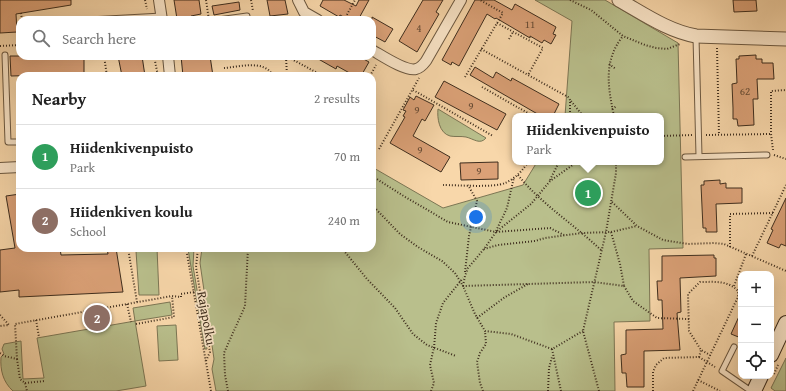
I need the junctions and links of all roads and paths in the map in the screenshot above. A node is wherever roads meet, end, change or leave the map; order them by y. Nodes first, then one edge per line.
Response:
1 (159, 0) edge
2 (206, 0) edge
3 (298, 0) edge
4 (355, 0) edge
5 (461, 0) edge
6 (480, 0) edge
7 (570, 0) edge
8 (619, 0) edge
9 (21, 13) dead end
10 (21, 16) edge
11 (162, 16) edge
12 (208, 16) edge
13 (311, 16) edge
14 (346, 16) edge
15 (497, 23) junction
16 (513, 32) junction
17 (624, 36) junction
18 (696, 36) junction
19 (509, 39) dead end
20 (786, 39) edge
21 (683, 43) dead end
22 (16, 45) edge
23 (0, 46) edge
24 (717, 46) dead end
25 (481, 50) junction
26 (376, 53) edge
27 (5, 55) dead end
28 (381, 56) junction
29 (105, 60) edge
30 (155, 60) edge
31 (168, 60) edge
32 (286, 60) edge
33 (293, 60) edge
34 (609, 64) junction
35 (224, 68) dead end
36 (616, 69) dead end
37 (106, 72) edge
38 (157, 72) edge
39 (170, 72) edge
40 (271, 72) edge
41 (287, 72) edge
42 (315, 72) edge
43 (372, 72) edge
44 (420, 75) dead end
45 (528, 75) junction
46 (465, 77) dead end
47 (482, 87) dead end
48 (413, 90) junction
49 (786, 90) edge
50 (570, 100) junction
51 (618, 106) dead end
52 (612, 108) junction
53 (528, 113) edge
54 (570, 113) edge
55 (581, 113) edge
56 (613, 113) edge
57 (771, 134) junction
58 (699, 135) junction
59 (719, 135) junction
60 (493, 136) dead end
61 (664, 136) edge
62 (16, 142) edge
63 (379, 149) dead end
64 (767, 155) joint
65 (774, 155) junction
66 (699, 156) junction
67 (685, 157) dead end
68 (786, 159) edge
69 (526, 165) edge
70 (558, 165) edge
71 (573, 165) edge
72 (616, 165) edge
73 (16, 167) edge
74 (0, 168) edge
75 (518, 175) junction
76 (514, 177) junction
77 (376, 179) edge
78 (550, 181) junction
79 (443, 185) dead end
80 (468, 185) junction
81 (786, 185) edge
82 (538, 196) junction
83 (612, 202) junction
84 (376, 209) edge
85 (773, 213) junction
86 (637, 226) junction
87 (471, 228) junction
88 (496, 232) junction
89 (606, 232) junction
90 (611, 232) junction
91 (582, 233) junction
92 (565, 235) junction
93 (730, 247) junction
94 (484, 249) junction
95 (602, 251) junction
96 (129, 252) edge
97 (187, 252) edge
98 (198, 252) edge
99 (248, 252) edge
100 (346, 252) edge
101 (746, 254) junction
102 (752, 257) junction
103 (786, 271) edge
104 (465, 276) junction
105 (461, 282) junction
106 (594, 282) junction
107 (529, 284) junction
108 (463, 286) junction
109 (624, 286) junction
110 (734, 286) junction
111 (194, 292) junction
112 (172, 296) junction
113 (137, 302) junction
114 (127, 304) junction
115 (0, 315) edge
116 (477, 318) junction
117 (689, 319) junction
118 (36, 320) junction
119 (131, 322) dead end
120 (786, 323) edge
121 (15, 324) junction
122 (136, 324) dead end
123 (9, 325) junction
124 (0, 326) edge
125 (486, 331) junction
126 (583, 331) junction
127 (39, 337) dead end
128 (434, 347) junction
129 (734, 347) dead end
130 (552, 349) junction
131 (701, 350) junction
132 (0, 353) edge
133 (710, 354) junction
134 (553, 355) junction
135 (456, 356) dead end
136 (699, 357) junction
137 (775, 358) edge
138 (17, 360) junction
139 (206, 362) junction
140 (707, 362) junction
141 (722, 371) junction
142 (764, 379) edge
143 (698, 380) junction
144 (45, 381) dead end
145 (25, 382) junction
146 (27, 391) edge
147 (211, 391) edge
148 (228, 391) edge
149 (431, 391) edge
150 (483, 391) edge
151 (548, 391) edge
152 (561, 391) edge
153 (599, 391) edge
154 (653, 391) edge
155 (693, 391) edge
156 (720, 391) edge
157 (751, 391) edge
158 (754, 391) edge

1 - 11 street
2 - 12 path
3 - 13 street
4 - 14 path
5 - 28 street
6 - 15 path
7 - 17 path
8 - 18 street
9 - 10 path
15 - 16 path
15 - 25 path
16 - 19 path
16 - 45 path
17 - 21 path
17 - 34 path
18 - 20 street
18 - 58 lane
22 - 23 path
24 - 59 path
25 - 45 path
25 - 46 path
26 - 28 street
27 - 62 lane
28 - 43 path
29 - 37 path
30 - 38 path
31 - 39 street
32 - 41 path
33 - 42 path
34 - 36 path
34 - 52 path
35 - 40 path
44 - 48 path
45 - 50 path
47 - 53 path
48 - 60 path
48 - 63 path
49 - 57 path
50 - 54 path
50 - 55 path
51 - 52 path
52 - 56 path
57 - 59 path
57 - 65 path
58 - 59 path
58 - 61 path
58 - 66 lane
64 - 65 path
64 - 66 lane
65 - 68 path
66 - 67 lane
69 - 75 path
70 - 78 path
71 - 78 path
72 - 83 path
73 - 74 street
75 - 76 path
75 - 82 path
76 - 80 path
76 - 88 path
77 - 87 path
78 - 82 path
79 - 80 path
80 - 87 path
81 - 85 path
82 - 88 path
82 - 91 path
83 - 86 path
83 - 89 path
84 - 105 path
85 - 93 path
85 - 102 path
86 - 90 path
86 - 93 path
87 - 88 path
87 - 104 path
88 - 92 path
88 - 94 path
89 - 90 path
89 - 91 path
89 - 95 path
90 - 109 path
91 - 92 path
91 - 95 path
92 - 94 path
93 - 101 path
94 - 104 path
95 - 106 path
96 - 113 path
97 - 111 path, Rajapolku
98 - 139 path
99 - 148 path
100 - 128 path
101 - 102 path
101 - 110 path
102 - 103 path
104 - 105 path
104 - 108 path
105 - 108 path
105 - 128 path
106 - 107 path
106 - 109 path
106 - 126 path
107 - 108 path
107 - 116 path
108 - 116 path
109 - 117 path
110 - 117 path
110 - 133 path
111 - 112 path
111 - 139 path, Rajapolku
112 - 113 path
112 - 122 path
113 - 114 path
114 - 118 path
114 - 119 path
115 - 123 path
116 - 125 path
117 - 131 path
118 - 121 path
118 - 127 path
120 - 137 main road
121 - 123 path
121 - 138 path
123 - 124 path
125 - 130 path
125 - 150 path
126 - 130 path
126 - 153 path
128 - 135 path
128 - 149 path
129 - 141 lane
130 - 134 path
131 - 133 path
131 - 136 path
132 - 138 path
133 - 140 path
134 - 151 path
134 - 152 path
136 - 140 path
136 - 154 path
138 - 145 path
139 - 147 path, Rajapolku
140 - 141 path
140 - 143 path
141 - 157 lane
142 - 158 main road
143 - 155 path
143 - 156 path
144 - 145 path
145 - 146 path

